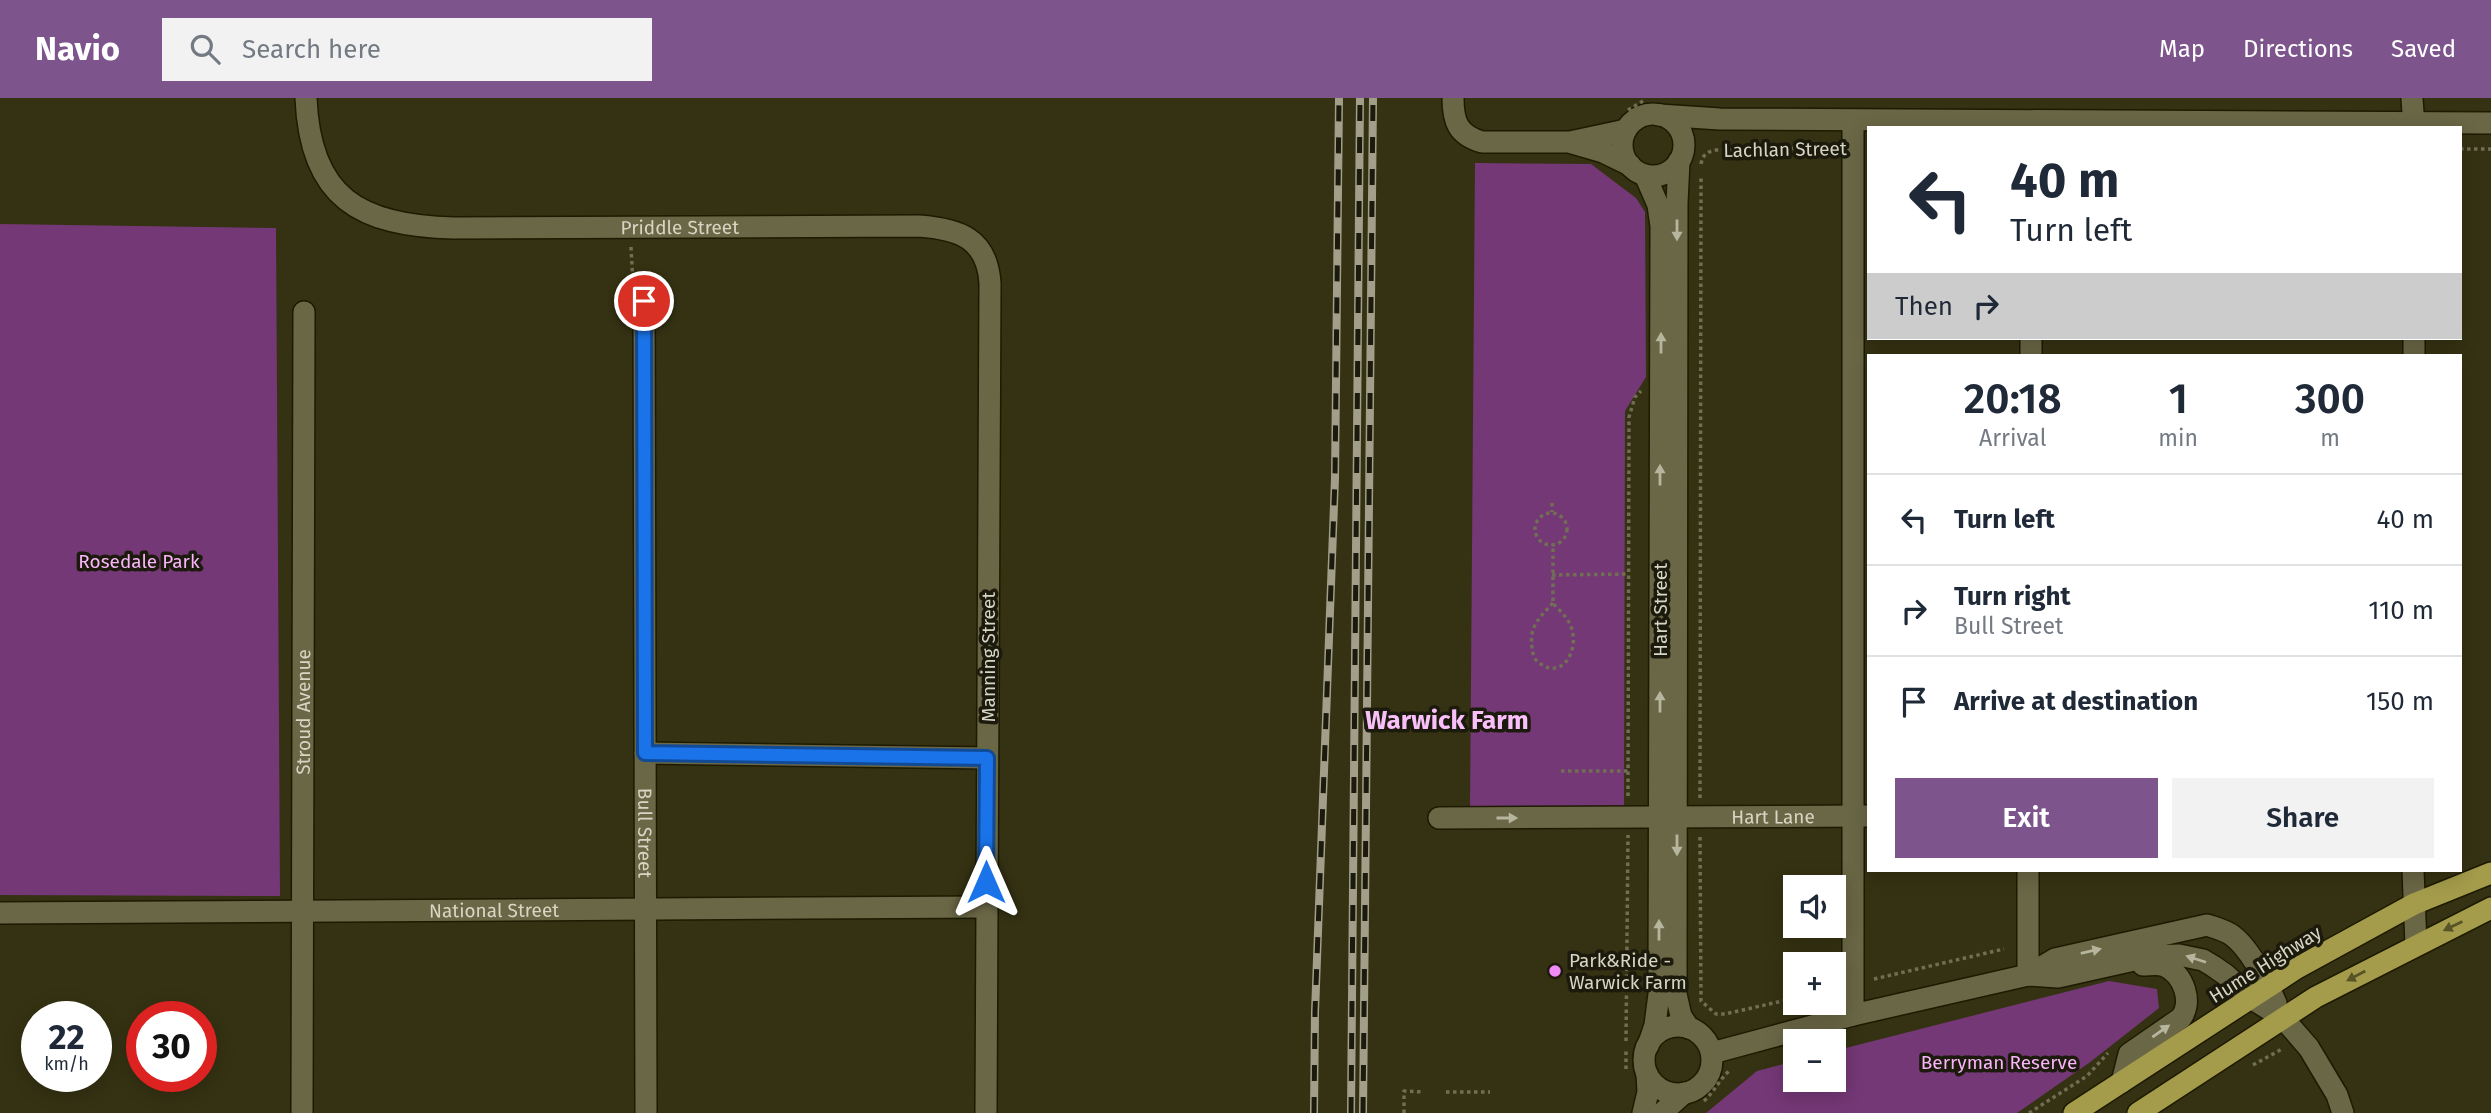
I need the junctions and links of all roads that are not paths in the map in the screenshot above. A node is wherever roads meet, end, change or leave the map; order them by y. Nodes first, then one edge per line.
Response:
1 (306, 98) edge
2 (1453, 98) edge
3 (2412, 98) edge
4 (1659, 115) junction
5 (1720, 119) junction
6 (1853, 120) junction
7 (2491, 123) edge
8 (2032, 124) edge
9 (2413, 125) edge
10 (1626, 130) junction
11 (1570, 142) junction
12 (1681, 152) junction
13 (1638, 170) junction
14 (940, 228) joint
15 (644, 301) road end
16 (304, 312) dead end
17 (645, 753) junction
18 (987, 758) junction
19 (1861, 816) edge
20 (1669, 817) junction
21 (1439, 818) dead end
22 (2028, 872) edge
23 (2413, 872) edge
24 (2491, 873) edge
25 (2414, 904) junction
26 (986, 907) junction
27 (2491, 908) edge
28 (302, 911) junction
29 (645, 911) junction
30 (0, 913) edge
31 (2416, 945) junction
32 (2101, 968) junction
33 (2028, 975) junction
34 (2260, 992) junction
35 (1853, 1015) junction
36 (2283, 1018) junction
37 (1689, 1028) junction
38 (1647, 1045) junction
39 (1712, 1053) junction
40 (1637, 1073) junction
41 (2122, 1082) junction
42 (1690, 1100) junction
43 (302, 1113) edge
44 (646, 1113) edge
45 (986, 1113) edge
46 (1643, 1113) edge
47 (1662, 1113) edge
48 (2074, 1113) edge
49 (2137, 1113) edge
50 (2343, 1113) edge

1 - 14 street, Priddle Street
2 - 11 street
3 - 9 street
4 - 5 street
4 - 10 street
4 - 12 street
5 - 6 street, Lachlan Street
5 - 12 street
6 - 8 street, Lachlan Street
6 - 19 street
7 - 9 street, Lachlan Street
8 - 9 street, Lachlan Street
10 - 11 street
10 - 13 street
11 - 13 street
12 - 13 street
12 -> 20 street, Hart Street
20 -> 13 street, Hart Street
14 - 18 street, Manning Street
15 - 17 street, Bull Street
16 - 28 street, Stroud Avenue
17 - 18 street
17 - 29 street, Bull Street
18 - 26 street, Manning Street
19 - 20 street, Hart Lane
19 - 35 street
21 -> 20 street, Hart Lane
20 -> 37 street, Hart Street
38 -> 20 street, Hart Street
22 - 33 street
23 - 25 street
24 - 25 highway, Hume Highway
25 - 31 street
25 - 34 highway, Hume Highway
26 - 29 street, National Street
26 - 45 street, Manning Street
27 -> 31 highway
28 - 29 street, National Street
28 - 30 street, National Street
28 - 43 street, Stroud Avenue
29 - 44 street, Bull Street
31 -> 36 highway
32 - 33 street
34 -> 32 street
41 -> 32 street
33 -> 34 street
33 - 35 street
34 - 36 street
34 - 41 highway, Hume Highway
35 - 39 street
36 - 49 highway
36 - 50 street
37 - 38 street
37 - 39 street
38 - 40 street
39 - 42 street
40 - 42 street
40 - 46 street
41 - 48 highway, Hume Highway
42 - 47 street

